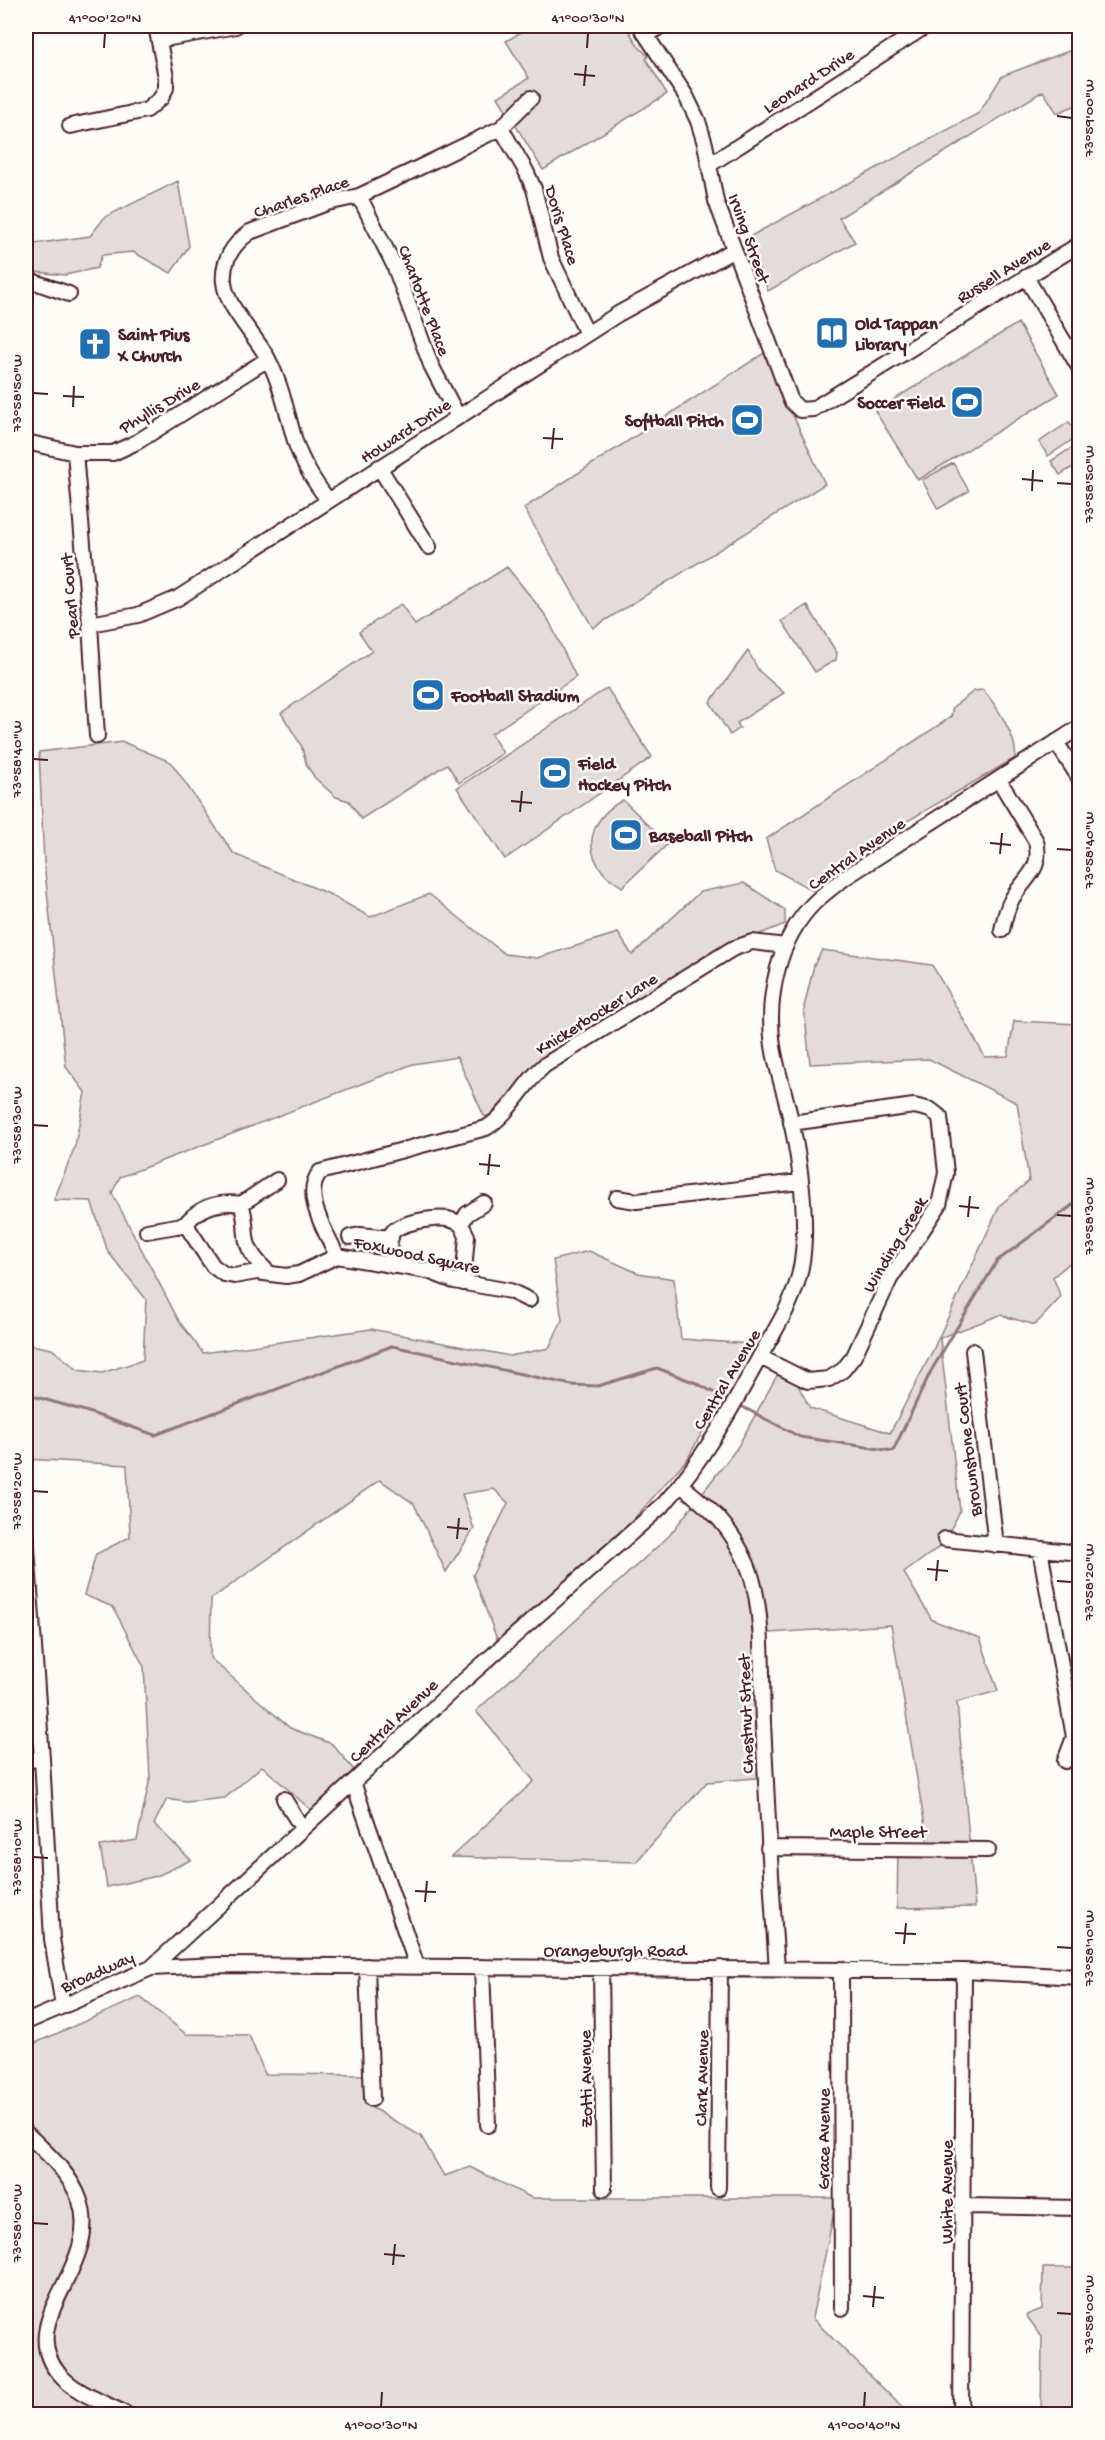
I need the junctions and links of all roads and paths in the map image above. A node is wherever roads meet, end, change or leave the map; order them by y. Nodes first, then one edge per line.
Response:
1 (156, 26) edge
2 (236, 26) edge
3 (661, 26) edge
4 (926, 26) edge
5 (643, 30) edge
6 (159, 40) junction
7 (531, 98) dead end
8 (70, 126) dead end
9 (501, 128) junction
10 (709, 165) junction
11 (359, 196) junction
12 (1080, 244) edge
13 (734, 250) junction
14 (1026, 277) junction
15 (26, 279) edge
16 (69, 294) dead end
17 (587, 334) junction
18 (268, 359) junction
19 (1080, 369) edge
20 (852, 383) joint
21 (458, 417) junction
22 (26, 442) edge
23 (75, 453) junction
24 (379, 467) junction
25 (328, 500) junction
26 (429, 546) dead end
27 (90, 624) junction
28 (1078, 731) edge
29 (97, 736) dead end
30 (1056, 742) junction
31 (1078, 771) edge
32 (999, 780) junction
33 (1002, 930) dead end
34 (786, 946) junction
35 (792, 1123) junction
36 (276, 1180) dead end
37 (799, 1182) junction
38 (617, 1198) dead end
39 (484, 1203) dead end
40 (241, 1204) junction
41 (188, 1224) junction
42 (461, 1224) junction
43 (147, 1231) dead end
44 (350, 1237) dead end
45 (391, 1238) junction
46 (337, 1257) junction
47 (393, 1266) junction
48 (270, 1274) junction
49 (463, 1283) junction
50 (529, 1300) dead end
51 (973, 1351) dead end
52 (760, 1357) junction
53 (681, 1485) junction
54 (26, 1534) edge
55 (945, 1539) dead end
56 (996, 1545) junction
57 (1040, 1549) junction
58 (1080, 1553) edge
59 (42, 1759) junction
60 (26, 1760) edge
61 (1065, 1761) dead end
62 (352, 1782) junction
63 (284, 1799) dead end
64 (302, 1828) junction
65 (768, 1848) junction
66 (988, 1850) dead end
67 (367, 1966) junction
68 (417, 1966) junction
69 (482, 1967) junction
70 (150, 1968) junction
71 (601, 1968) junction
72 (720, 1968) junction
73 (777, 1969) junction
74 (841, 1969) junction
75 (964, 1971) junction
76 (1080, 1977) edge
77 (63, 2006) junction
78 (26, 2022) edge
79 (372, 2099) dead end
80 (488, 2125) dead end
81 (26, 2133) edge
82 (718, 2188) dead end
83 (604, 2189) dead end
84 (964, 2206) junction
85 (1080, 2208) edge
86 (842, 2308) dead end
87 (126, 2415) edge
88 (961, 2415) edge

1 - 6 street
2 - 6 street
3 - 5 street
4 - 10 street, Leonard Drive
5 - 10 street, Irving Street
6 - 8 street
7 - 9 street, Charles Place
9 - 11 street, Charles Place
9 - 17 street, Doris Place
10 - 13 street, Irving Street
11 - 18 street, Charles Place
11 - 21 street, Charlotte Place
12 - 14 street, Russell Avenue
13 - 17 street, Howard Drive
13 - 20 street, Irving Street
14 - 19 street
14 - 20 street, Russell Avenue
15 - 16 street
17 - 21 street, Howard Drive
18 - 23 street, Phyllis Drive
18 - 25 street, Charles Place
21 - 24 street, Howard Drive
22 - 23 street, Phyllis Drive
23 - 27 street, Pearl Court
24 - 25 street, Howard Drive
24 - 26 street
25 - 27 street, Howard Drive
27 - 29 street, Pearl Court
28 - 30 street, Central Avenue
30 - 31 street
30 - 32 street, Central Avenue
32 - 33 street
32 - 34 street, Central Avenue
34 - 35 street, Central Avenue
34 - 46 street, Knickerbocker Lane
35 - 37 street, Central Avenue
35 - 52 street, Winding Creek
36 - 40 street
37 - 38 street
37 - 52 street, Central Avenue
39 - 42 street
40 - 41 street
40 - 48 street
41 - 43 street
41 - 48 street
42 - 45 street
42 - 49 street
44 - 45 street
45 - 47 street
46 - 47 street, Foxwood Square
46 - 48 street, Foxwood Square
47 - 49 street, Foxwood Square
49 - 50 street, Foxwood Square
51 - 56 street, Brownstone Court
52 - 53 street, Central Avenue
53 - 62 street, Central Avenue
53 - 65 street, Chestnut Street
54 - 59 street
55 - 56 street
56 - 57 street
57 - 58 street
57 - 61 street
59 - 60 street
59 - 77 street
62 - 64 street, Central Avenue
62 - 68 street
63 - 64 street
64 - 70 street, Central Avenue
65 - 66 street, Maple Street
65 - 73 street, Chestnut Street
67 - 68 street, Orangeburgh Road
67 - 70 street, Orangeburgh Road
67 - 79 street
68 - 69 street, Orangeburgh Road
69 - 71 street, Orangeburgh Road
69 - 80 street
70 - 77 street, Broadway
71 - 72 street, Orangeburgh Road
71 - 83 street, Zotti Avenue
72 - 73 street, Orangeburgh Road
72 - 82 street, Clark Avenue
73 - 74 street, Orangeburgh Road
74 - 75 street, Orangeburgh Road
74 - 86 street, Grace Avenue
75 - 76 street, Orangeburgh Road
75 - 84 street, White Avenue
77 - 78 street, Broadway
81 - 87 street
84 - 85 street
84 - 88 street, White Avenue

